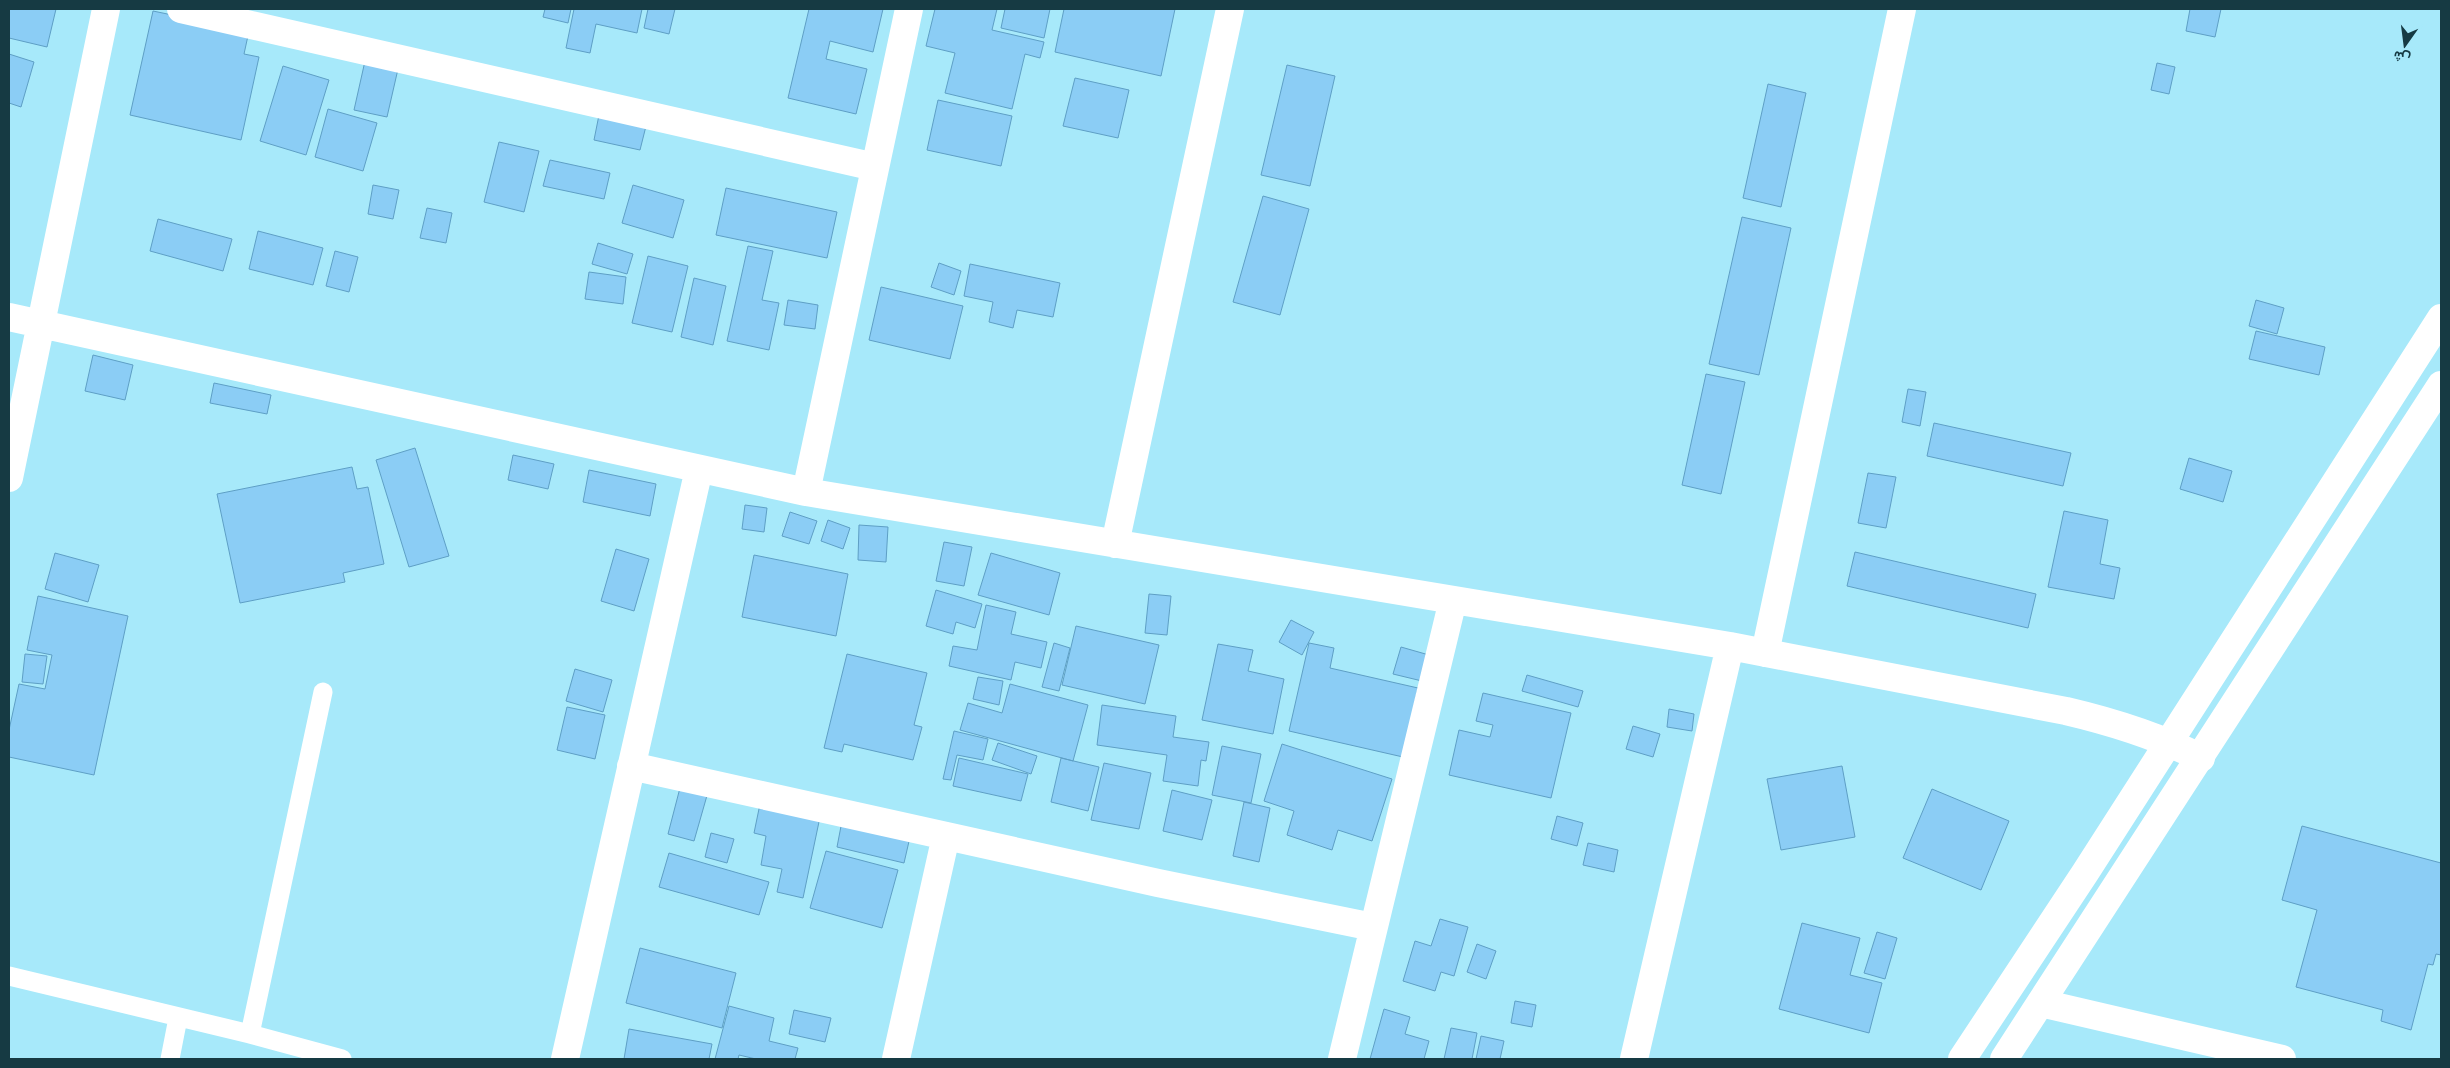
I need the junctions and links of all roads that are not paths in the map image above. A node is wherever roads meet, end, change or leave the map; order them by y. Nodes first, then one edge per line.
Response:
1 (106, 9) edge
2 (181, 9) edge
3 (909, 9) edge
4 (1230, 9) edge
5 (1902, 9) edge
6 (875, 167) junction
7 (9, 318) edge
8 (2441, 318) edge
9 (41, 324) junction
10 (2441, 385) edge
11 (698, 469) junction
12 (9, 478) edge
13 (806, 492) junction
14 (1115, 544) junction
15 (1453, 600) junction
16 (1730, 646) junction
17 (1765, 653) junction
18 (323, 692) dead end
19 (2169, 741) junction
20 (2201, 758) junction
21 (631, 766) junction
22 (946, 836) junction
23 (1373, 927) junction
24 (9, 976) edge
25 (2042, 1003) junction
26 (178, 1018) junction
27 (250, 1034) junction
28 (170, 1059) edge
29 (342, 1059) edge
30 (565, 1059) edge
31 (898, 1059) edge
32 (1342, 1059) edge
33 (1634, 1059) edge
34 (1962, 1059) edge
35 (2004, 1059) edge
36 (2282, 1059) edge

1 - 9 street
2 - 6 street
3 - 6 street
4 - 14 street
5 - 17 street
6 - 13 street
7 - 9 street
8 - 19 street
9 - 11 street
9 - 12 street
10 - 20 street
11 - 13 street
11 - 21 street
13 - 14 street
14 - 15 street
15 - 16 street
15 - 23 street
16 - 17 street
16 - 33 street
17 - 19 street
18 - 27 lane
19 - 20 street
19 - 34 street
20 - 25 street
21 - 22 street
21 - 30 street
22 - 23 street
22 - 31 street
23 - 32 street
24 - 26 lane
25 - 35 street
25 - 36 street
26 - 27 lane
26 - 28 lane
27 - 29 lane

